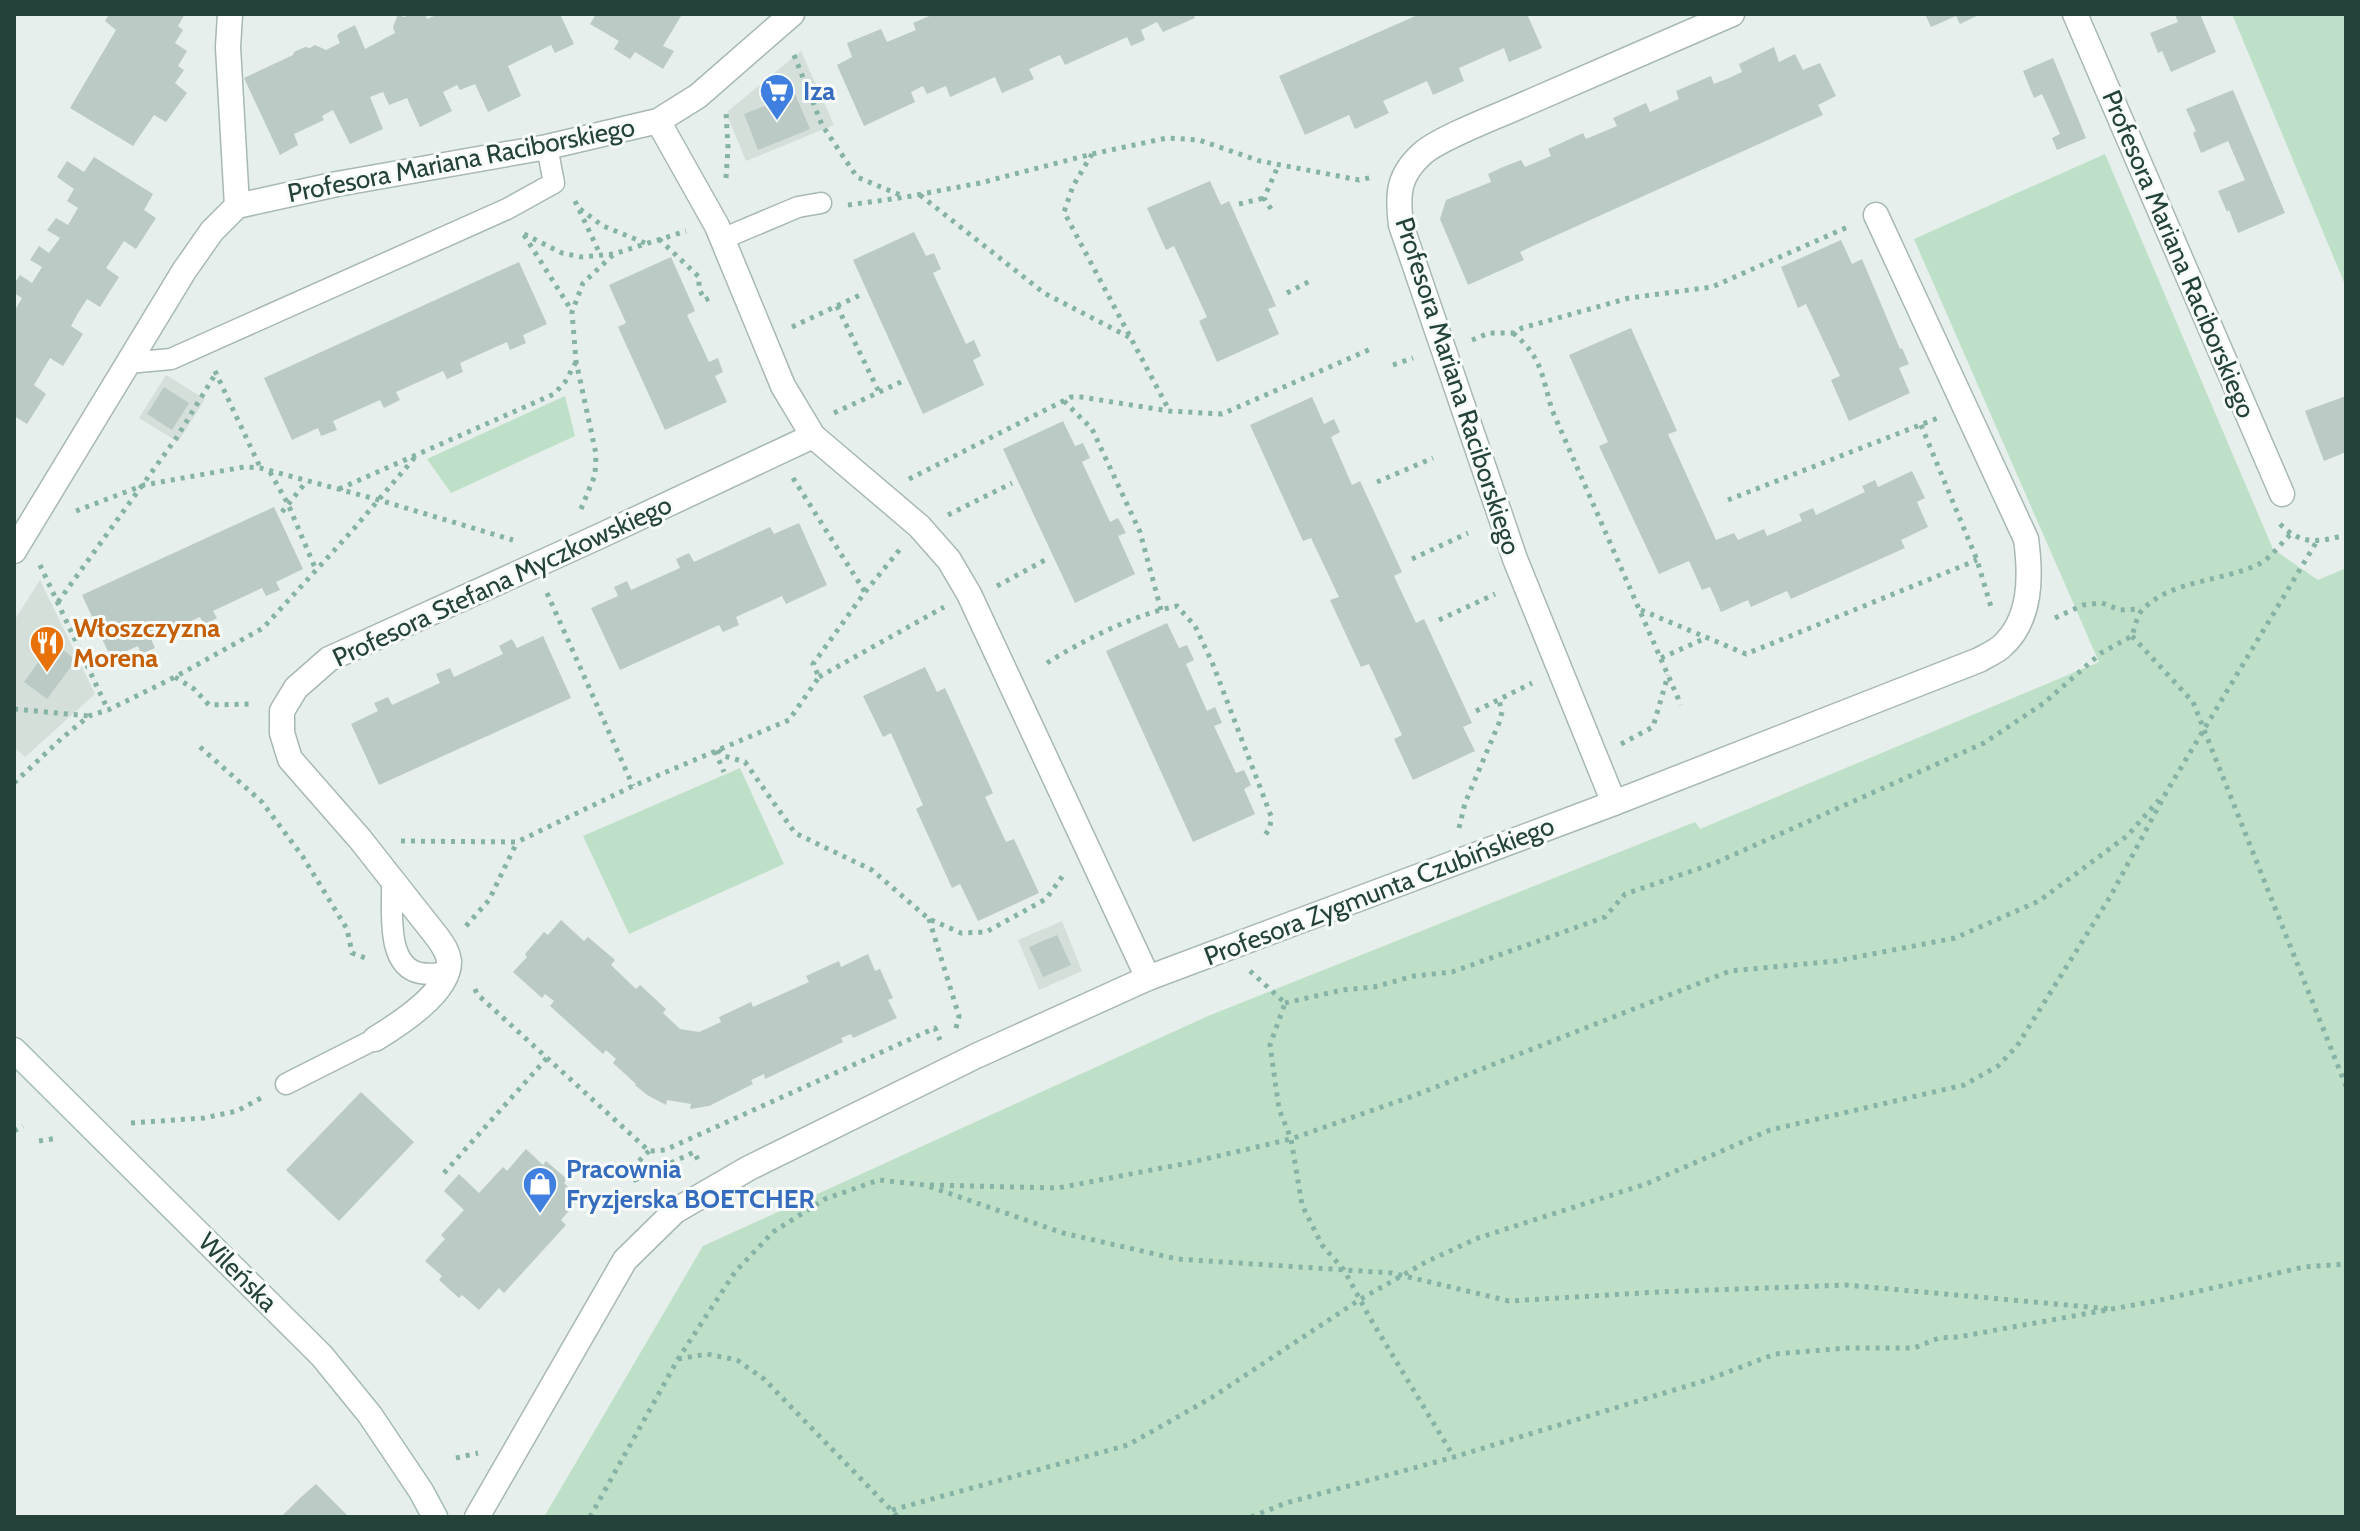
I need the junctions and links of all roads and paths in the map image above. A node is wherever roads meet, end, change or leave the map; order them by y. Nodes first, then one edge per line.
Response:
1 (230, 14) edge
2 (792, 14) edge
3 (1732, 14) edge
4 (2075, 14) edge
5 (789, 42) dead end
6 (732, 102) dead end
7 (658, 121) junction
8 (547, 147) junction
9 (1092, 154) junction
10 (1279, 164) junction
11 (1409, 169) junction
12 (554, 183) junction
13 (725, 190) dead end
14 (919, 195) junction
15 (906, 197) junction
16 (1264, 198) junction
17 (821, 203) joint
18 (1239, 204) dead end
19 (237, 206) junction
20 (579, 209) junction
21 (1271, 209) dead end
22 (1876, 215) joint
23 (720, 232) junction
24 (659, 239) junction
25 (645, 244) junction
26 (600, 254) junction
27 (614, 254) junction
28 (1310, 281) dead end
29 (1287, 293) dead end
30 (714, 295) dead end
31 (860, 295) dead end
32 (837, 306) junction
33 (572, 312) junction
34 (798, 324) dead end
35 (1513, 333) junction
36 (1130, 337) junction
37 (1476, 338) dead end
38 (203, 345) junction
39 (1373, 348) dead end
40 (576, 361) junction
41 (128, 363) junction
42 (216, 372) junction
43 (901, 382) dead end
44 (879, 392) junction
45 (1064, 401) junction
46 (1965, 408) junction
47 (1169, 411) junction
48 (833, 414) dead end
49 (1921, 425) junction
50 (813, 436) junction
51 (416, 456) junction
52 (1433, 458) dead end
53 (260, 468) junction
54 (270, 471) junction
55 (802, 474) dead end
56 (793, 477) junction
57 (781, 479) dead end
58 (307, 481) junction
59 (1377, 482) dead end
60 (1012, 483) dead end
61 (140, 487) junction
62 (338, 489) junction
63 (2282, 494) joint
64 (886, 496) junction
65 (379, 500) junction
66 (1728, 500) dead end
67 (288, 504) junction
68 (580, 510) dead end
69 (282, 512) dead end
70 (71, 513) dead end
71 (923, 530) junction
72 (1468, 533) dead end
73 (2291, 534) junction
74 (2346, 535) edge
75 (514, 540) dead end
76 (2317, 541) junction
77 (24, 553) edge
78 (1412, 559) dead end
79 (1045, 560) dead end
80 (1977, 560) junction
81 (534, 565) junction
82 (316, 570) junction
83 (865, 592) junction
84 (1496, 593) dead end
85 (970, 596) junction
86 (58, 602) junction
87 (1640, 609) junction
88 (2141, 609) junction
89 (1161, 610) junction
90 (2021, 616) junction
91 (1439, 620) dead end
92 (2132, 636) junction
93 (1706, 638) junction
94 (2002, 646) junction
95 (1661, 658) junction
96 (1047, 663) dead end
97 (1668, 674) junction
98 (175, 677) junction
99 (819, 677) junction
100 (1537, 681) dead end
101 (1499, 700) junction
102 (1681, 705) dead end
103 (14, 709) edge
104 (108, 710) junction
105 (282, 711) junction
106 (1476, 711) dead end
107 (89, 716) junction
108 (2204, 729) junction
109 (1636, 736) dead end
110 (200, 747) dead end
111 (717, 751) junction
112 (724, 772) dead end
113 (14, 783) edge
114 (633, 786) junction
115 (2167, 791) junction
116 (1614, 803) junction
117 (1457, 837) dead end
118 (1263, 838) dead end
119 (395, 841) dead end
120 (517, 842) junction
121 (1069, 869) dead end
122 (392, 881) junction
123 (929, 919) junction
124 (1233, 946) junction
125 (447, 961) junction
126 (404, 965) junction
127 (1148, 978) junction
128 (1285, 1003) junction
129 (966, 1035) dead end
130 (375, 1039) joint
131 (942, 1045) dead end
132 (14, 1050) edge
133 (547, 1058) junction
134 (286, 1084) joint
135 (2346, 1086) edge
136 (149, 1121) dead end
137 (23, 1126) dead end
138 (14, 1131) edge
139 (1291, 1139) junction
140 (649, 1151) junction
141 (690, 1155) dead end
142 (444, 1173) dead end
143 (925, 1185) junction
144 (2346, 1264) edge
145 (1344, 1270) junction
146 (1401, 1275) junction
147 (1359, 1300) junction
148 (2111, 1309) junction
149 (678, 1359) junction
150 (483, 1450) dead end
151 (1454, 1457) junction
152 (456, 1458) dead end
153 (892, 1510) junction
154 (435, 1517) edge
155 (477, 1517) edge
156 (590, 1517) edge
157 (898, 1517) edge
158 (1251, 1517) edge

1 - 19 street
2 - 7 street, Profesora Mariana Raciborskiego
3 - 11 street
4 - 63 street, Profesora Mariana Raciborskiego
5 - 15 path
6 - 13 path
7 - 8 street, Profesora Mariana Raciborskiego
7 - 23 street
8 - 12 lane
8 - 19 street, Profesora Mariana Raciborskiego
9 - 10 path
9 - 14 path
9 - 36 path
10 - 11 path
10 - 16 path
11 - 116 street, Profesora Mariana Raciborskiego
12 - 20 path
12 - 38 lane
14 - 15 path
14 - 36 path
15 - 17 path
16 - 18 path
16 - 21 path
17 - 23 lane
19 - 41 street
20 - 25 path
20 - 26 path
22 - 35 path
22 - 46 street, Profesora Zygmunta Czubińskiego
23 - 24 path
23 - 50 street
24 - 25 path
24 - 30 path
25 - 27 path
26 - 27 path
26 - 33 path
27 - 33 path
28 - 29 path
31 - 32 path
32 - 34 path
32 - 44 path
33 - 40 path
35 - 37 path
35 - 87 path
36 - 47 path
38 - 41 lane
38 - 42 path
39 - 47 path
40 - 51 path
40 - 68 path
41 - 77 street
42 - 53 path
42 - 61 path
43 - 44 path
44 - 48 path
45 - 47 path
45 - 64 path
45 - 89 path
46 - 49 path
46 - 90 street, Profesora Zygmunta Czubińskiego
49 - 66 path
49 - 80 path
50 - 64 street
50 - 81 street, Profesora Stefana Myczkowskiego
51 - 62 path
51 - 65 path
52 - 59 path
53 - 54 path
53 - 61 path
54 - 58 path
54 - 67 path
55 - 56 path
56 - 57 path
56 - 83 path
58 - 62 path
58 - 67 path
60 - 71 path
61 - 70 path
61 - 86 path
62 - 65 path
63 - 73 path
64 - 71 street
65 - 75 path
65 - 82 path
67 - 69 path
67 - 82 path
71 - 83 path
71 - 85 street
72 - 78 path
73 - 76 path
73 - 88 path
74 - 76 path
76 - 108 path
77 - 86 path
79 - 85 path
80 - 93 path
80 - 94 path
81 - 105 street, Profesora Stefana Myczkowskiego
81 - 114 path
82 - 98 path
83 - 99 path
84 - 91 path
85 - 99 path
85 - 127 street
86 - 104 path
87 - 93 path
87 - 95 path
88 - 90 path
88 - 92 path
89 - 96 path
89 - 118 path
90 - 94 street, Profesora Zygmunta Czubińskiego
92 - 108 path
92 - 128 path
93 - 95 path
94 - 116 street, Profesora Zygmunta Czubińskiego
95 - 97 path
97 - 102 path
97 - 109 path
98 - 104 path
98 - 105 path
99 - 111 path
100 - 101 path
101 - 106 path
101 - 117 path
103 - 107 path
104 - 107 path
105 - 122 street
107 - 113 path
108 - 115 path
108 - 135 path
110 - 126 path
111 - 112 path
111 - 114 path
111 - 123 path
114 - 120 path
115 - 139 path
115 - 146 path
116 - 124 street, Profesora Zygmunta Czubińskiego
119 - 120 path
120 - 125 path
121 - 123 path
122 - 125 street
122 - 126 lane
123 - 129 path
124 - 127 street, Profesora Zygmunta Czubińskiego
124 - 128 path
125 - 126 lane
125 - 130 street
125 - 133 path
127 - 155 street, Profesora Zygmunta Czubińskiego
128 - 139 path
130 - 134 lane
131 - 140 path
132 - 154 street, Wileńska
133 - 140 path
133 - 142 path
134 - 136 path
137 - 138 path
139 - 143 path
139 - 145 path
140 - 141 path
143 - 145 path
143 - 149 path
144 - 148 path
145 - 146 path
145 - 147 path
146 - 147 path
146 - 148 path
147 - 151 path
147 - 153 path
148 - 151 path
149 - 153 path
149 - 156 path
150 - 152 path
151 - 158 path
153 - 157 path

